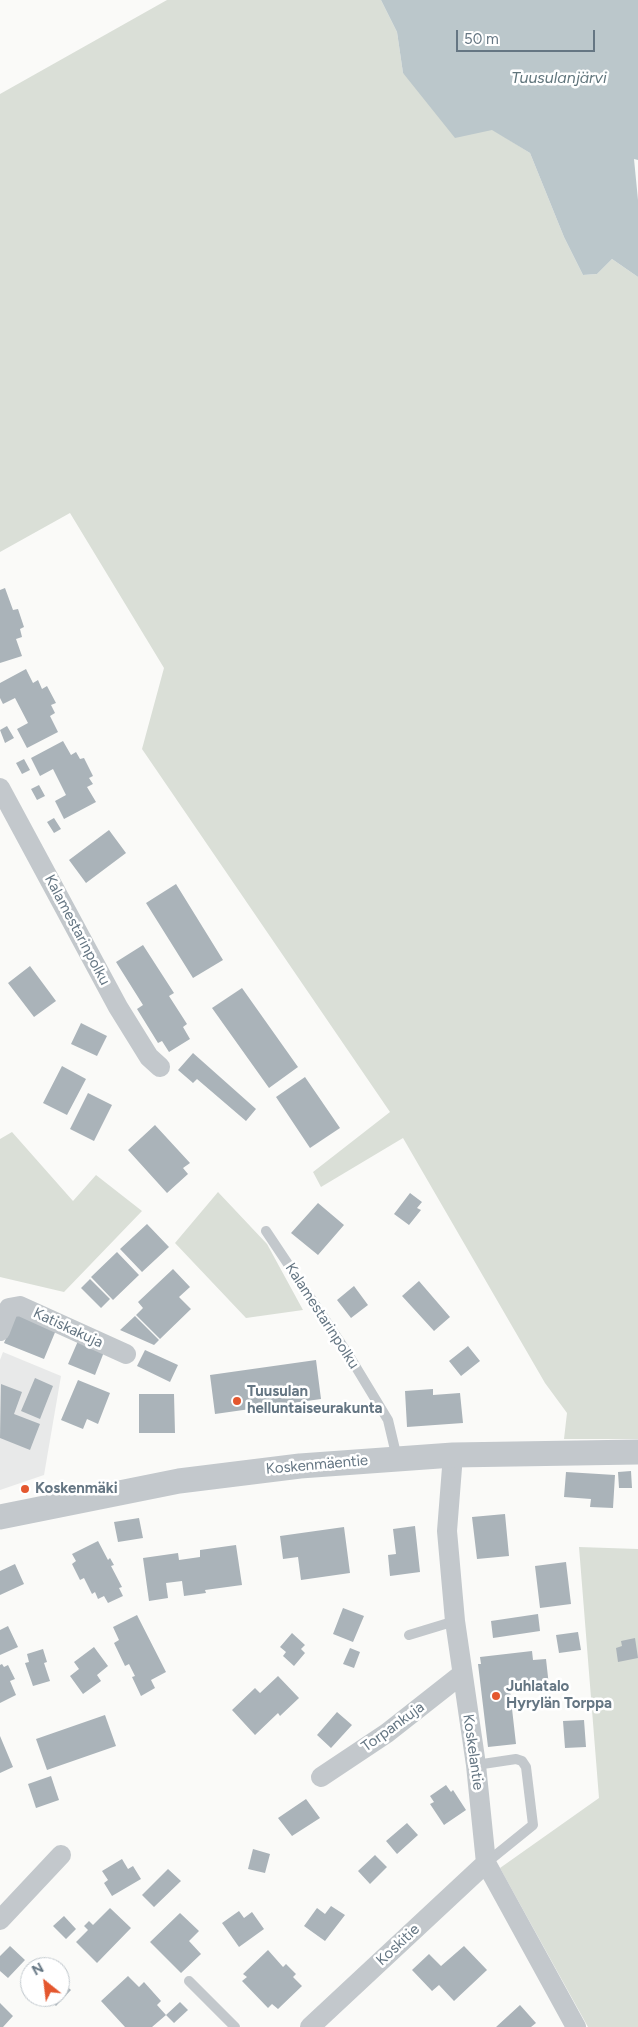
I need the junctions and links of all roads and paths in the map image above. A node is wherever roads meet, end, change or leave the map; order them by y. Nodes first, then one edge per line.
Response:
1 (0, 788) edge
2 (160, 1067) dead end
3 (266, 1231) dead end
4 (0, 1331) edge
5 (126, 1354) dead end
6 (638, 1452) edge
7 (453, 1456) junction
8 (397, 1458) junction
9 (0, 1517) edge
10 (455, 1620) junction
11 (409, 1635) dead end
12 (462, 1674) junction
13 (476, 1765) junction
14 (321, 1777) dead end
15 (61, 1855) dead end
16 (486, 1863) junction
17 (0, 1920) edge
18 (189, 1981) dead end
19 (235, 2027) edge
20 (310, 2027) edge
21 (576, 2027) edge

1 - 2 street, Kalamestarinpolku
3 - 8 lane, Kalamestarinpolku
4 - 5 street, Katiskakuja
6 - 7 street, Koskenmäentie
7 - 8 street, Koskenmäentie
7 - 10 street, Koskelantie
8 - 9 street, Koskenmäentie
10 - 11 lane
10 - 12 street, Koskelantie
12 - 13 street, Koskelantie
12 - 14 street, Torpankuja
13 - 16 street, Koskelantie
13 - 16 lane
15 - 17 street
16 - 20 street, Koskitie
16 - 21 street, Koskelantie
18 - 19 lane

